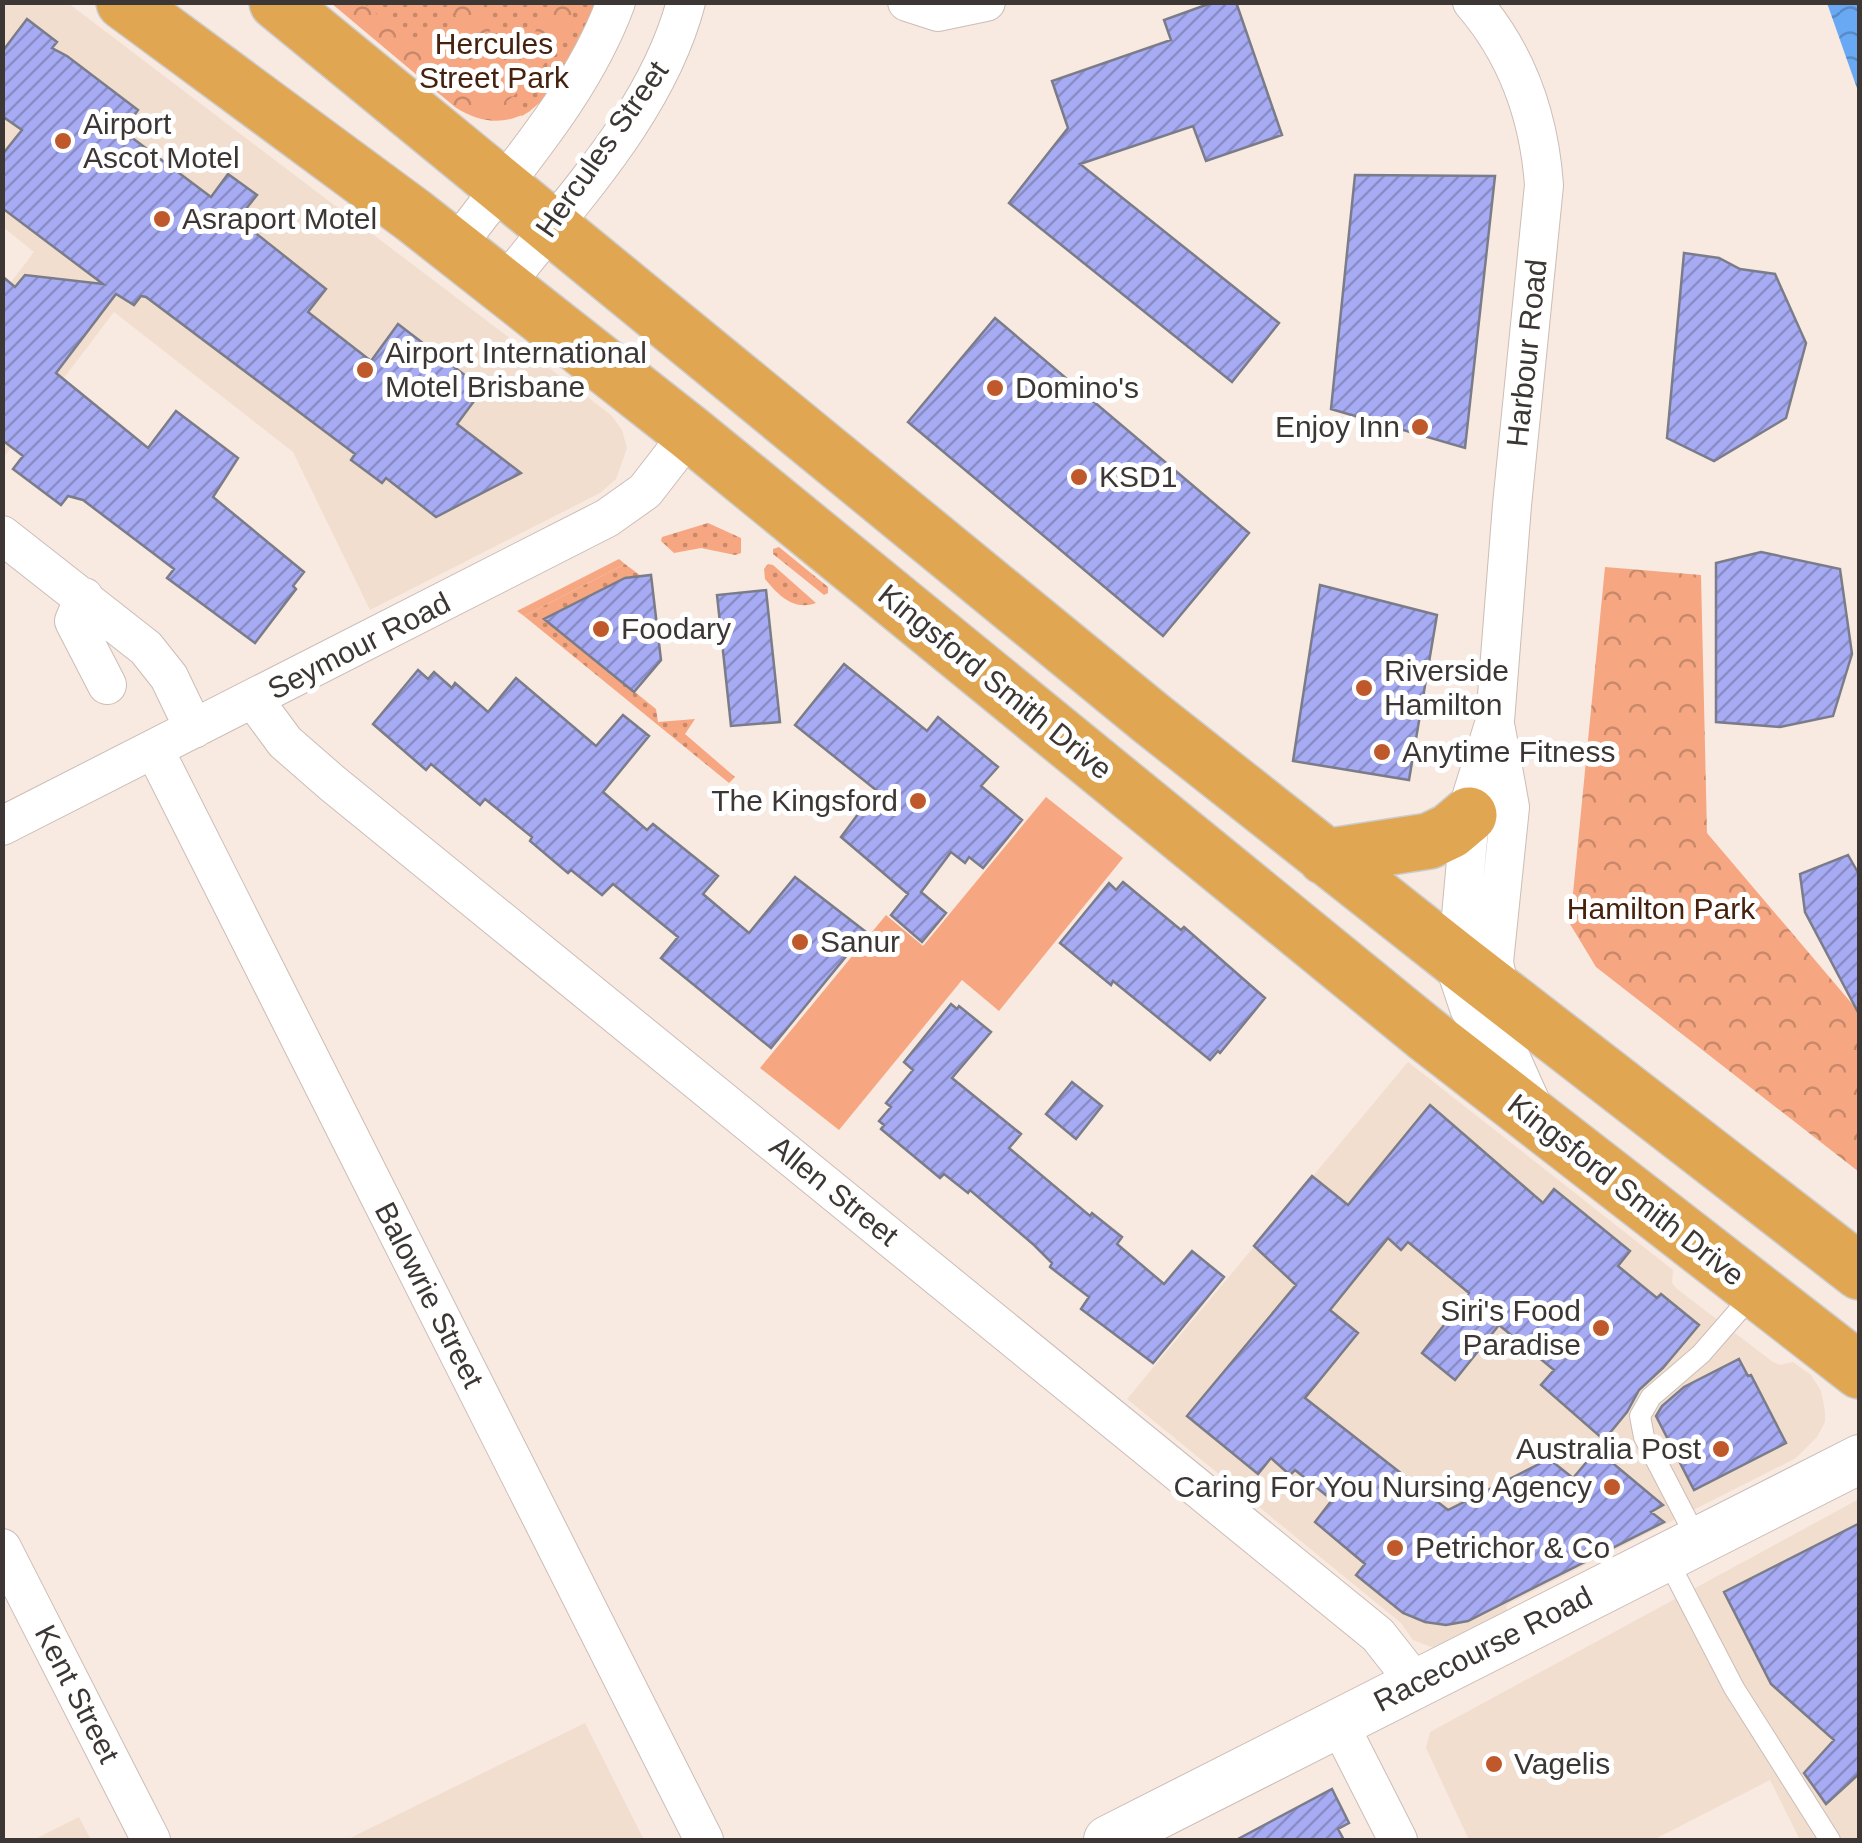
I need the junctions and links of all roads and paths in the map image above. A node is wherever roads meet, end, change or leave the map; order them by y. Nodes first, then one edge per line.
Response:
1 (124, 2) edge
2 (277, 2) edge
3 (616, 2) edge
4 (686, 2) edge
5 (907, 2) edge
6 (986, 2) edge
7 (1472, 2) edge
8 (500, 186) junction
9 (550, 226) junction
10 (455, 248) junction
11 (504, 287) junction
12 (690, 433) junction
13 (2, 536) edge
14 (84, 598) junction
15 (107, 685) dead end
16 (254, 700) junction
17 (1495, 721) junction
18 (194, 729) junction
19 (154, 749) junction
20 (1469, 815) junction
21 (2, 826) edge
22 (1325, 857) junction
23 (1457, 960) junction
24 (1500, 993) junction
25 (1540, 1123) junction
26 (1860, 1272) edge
27 (1756, 1290) junction
28 (1860, 1371) edge
29 (1860, 1459) edge
30 (2, 1548) edge
31 (1682, 1549) junction
32 (1414, 1682) junction
33 (1338, 1722) junction
34 (151, 1840) edge
35 (704, 1840) edge
36 (1108, 1840) edge
37 (1398, 1840) edge
38 (1830, 1840) edge

1 - 10 highway, Kingsford Smith Drive
2 - 8 highway
3 - 8 street, Hercules Street
4 - 9 street, Hercules Street
5 - 6 street
7 - 17 street, Harbour Road
8 - 9 highway
8 - 10 street, Hercules Street
9 - 11 street, Hercules Street
9 - 22 highway
10 - 11 highway, Kingsford Smith Drive
11 - 12 highway, Kingsford Smith Drive
12 - 16 street, Seymour Road
12 - 25 highway, Kingsford Smith Drive
13 - 14 street
14 - 15 street
14 - 18 street
16 - 18 street, Seymour Road
16 - 32 street, Allen Street
17 - 20 street, Harbour Road
17 - 24 street, Harbour Road
18 - 19 street, Seymour Road
19 - 21 street, Seymour Road
19 - 35 street, Balowrie Street
20 - 22 highway
20 - 23 street, Harbour Road
22 - 23 highway
23 - 24 highway
23 - 25 street, Harbour Road
24 - 26 highway
25 - 27 highway, Kingsford Smith Drive
27 - 28 highway, Kingsford Smith Drive
27 - 31 lane
29 - 31 street, Racecourse Road
30 - 34 street, Kent Street
31 - 32 street, Racecourse Road
31 - 38 lane
32 - 33 street, Racecourse Road
33 - 36 street, Racecourse Road
33 - 37 street

